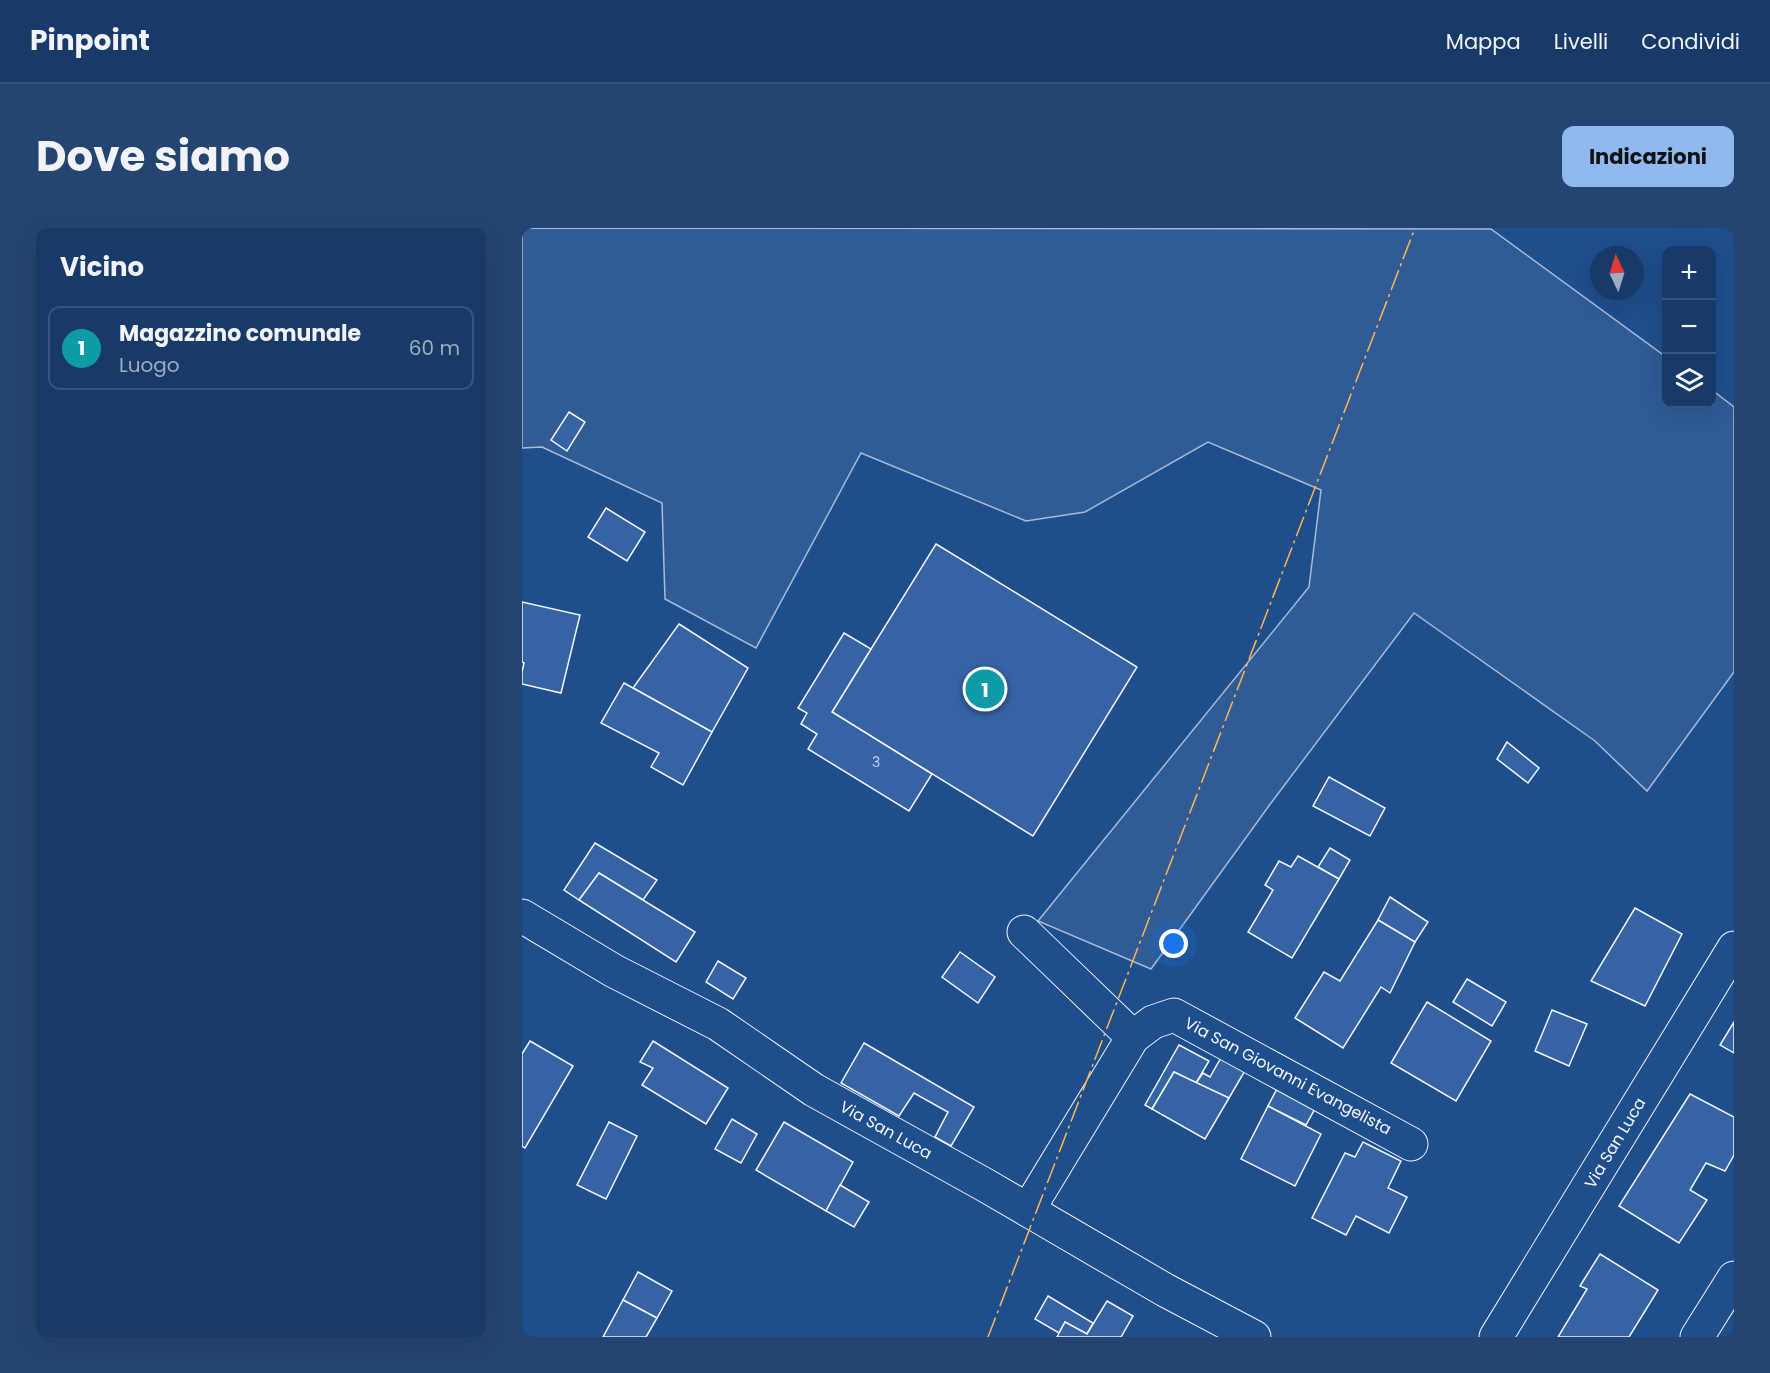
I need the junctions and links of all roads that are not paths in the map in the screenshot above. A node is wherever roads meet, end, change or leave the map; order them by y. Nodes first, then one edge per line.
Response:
1 (522, 916) edge
2 (1024, 932) dead end
3 (1734, 948) edge
4 (1133, 1037) junction
5 (1411, 1144) dead end
6 (1028, 1210) junction
7 (1734, 1278) edge
8 (1254, 1337) edge
9 (1496, 1337) edge
10 (1697, 1337) edge

1 - 6 street, Via San Luca
2 - 4 street
3 - 9 street, Via San Luca
4 - 5 street, Via San Giovanni Evangelista
4 - 6 street, Via San Giovanni Evangelista
6 - 8 street, Via San Luca
7 - 10 street

